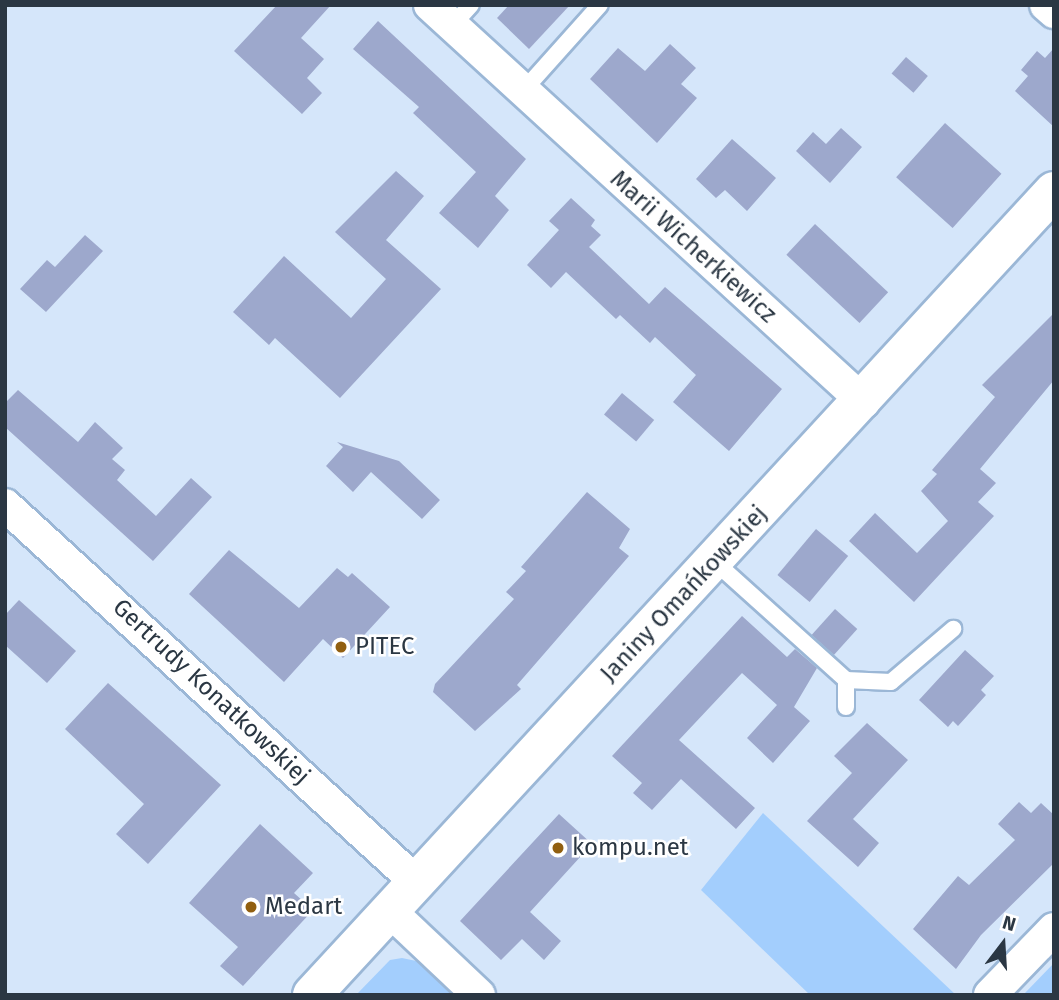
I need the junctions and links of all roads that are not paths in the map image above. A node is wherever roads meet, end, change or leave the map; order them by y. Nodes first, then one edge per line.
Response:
1 (600, 5) edge
2 (1046, 5) edge
3 (451, 12) edge
4 (1054, 12) edge
5 (523, 91) junction
6 (1054, 191) edge
7 (864, 402) junction
8 (5, 505) edge
9 (714, 561) junction
10 (953, 629) dead end
11 (846, 680) junction
12 (846, 707) dead end
13 (415, 881) junction
14 (389, 910) junction
15 (1054, 929) edge
16 (312, 995) edge
17 (480, 995) edge
18 (990, 995) edge

1 - 5 lane
2 - 4 street
3 - 5 street, Marii Wicherkiewicz
5 - 7 street, Marii Wicherkiewicz
6 - 7 street, Janiny Omańkowskiej
7 - 9 street, Janiny Omańkowskiej
8 - 13 street, Gertrudy Konatkowskiej
9 - 11 lane
9 - 13 street, Janiny Omańkowskiej
10 - 11 lane
11 - 12 lane
13 - 14 street, Janiny Omańkowskiej
14 - 16 street, Janiny Omańkowskiej
14 - 17 street
15 - 18 street

